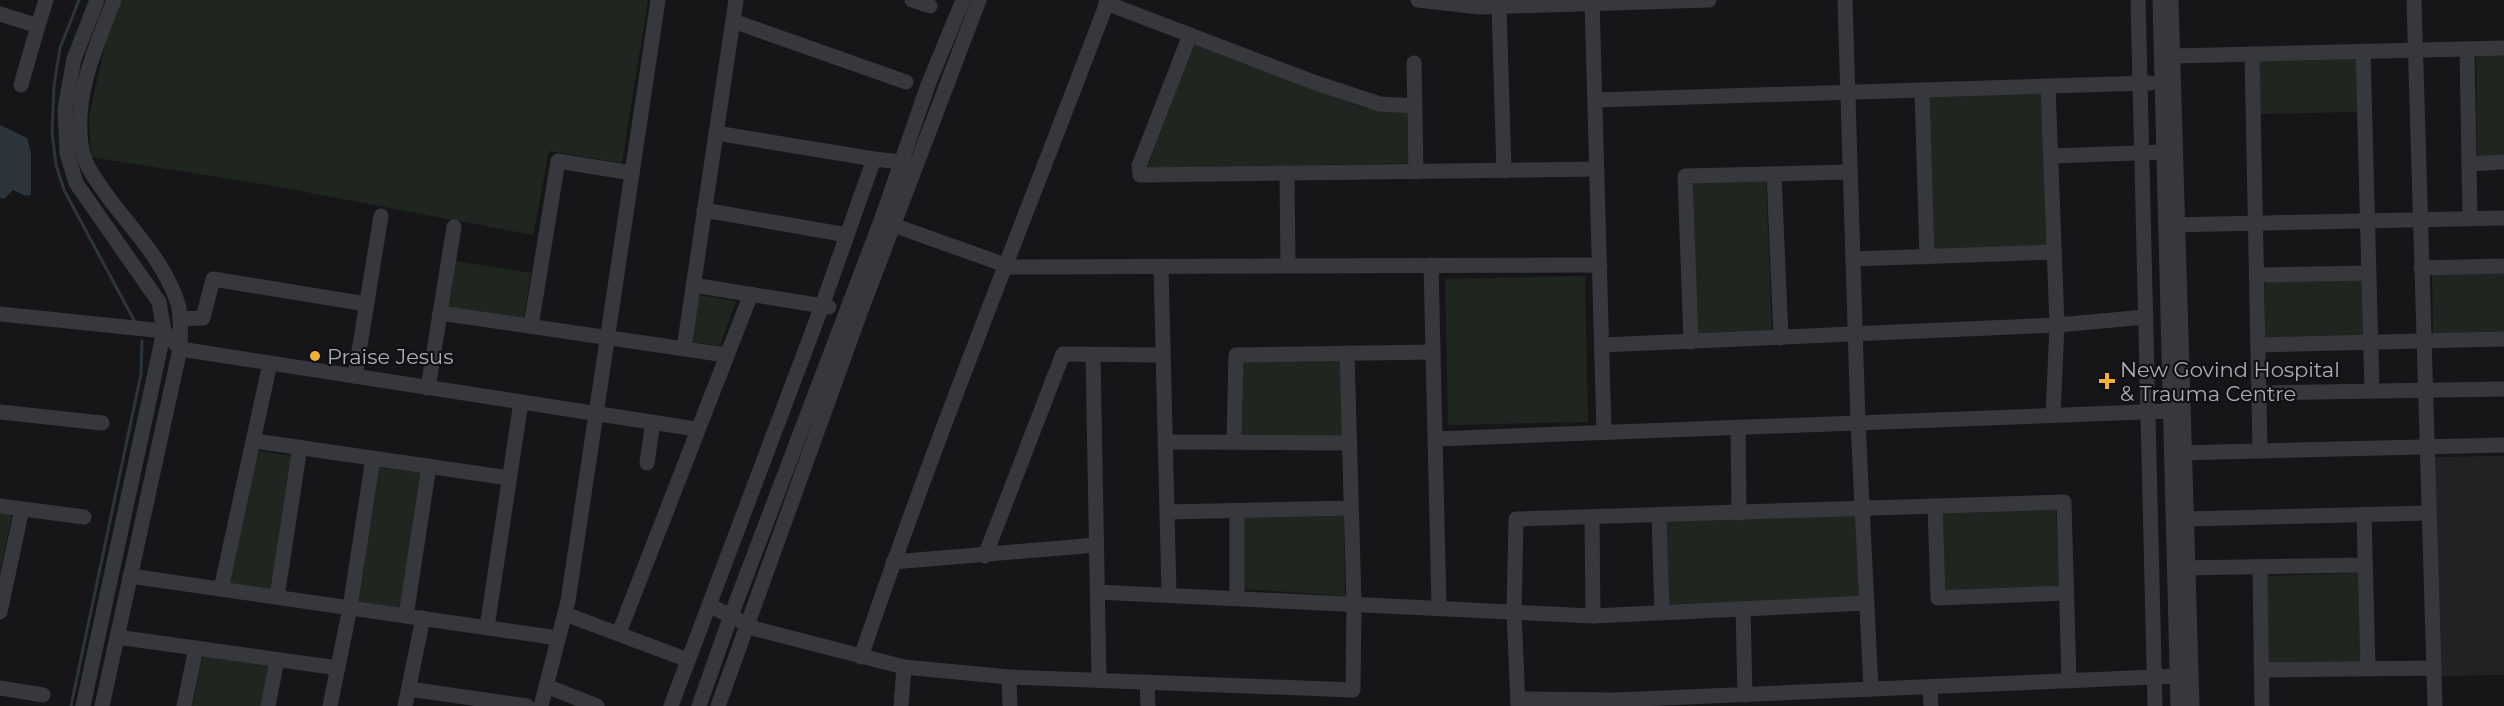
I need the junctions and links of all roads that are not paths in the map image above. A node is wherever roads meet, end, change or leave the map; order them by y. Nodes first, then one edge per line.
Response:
1 (46, 0) edge
2 (97, 0) edge
3 (114, 0) edge
4 (658, 0) edge
5 (736, 0) edge
6 (912, 0) edge
7 (963, 0) edge
8 (979, 0) edge
9 (1418, 0) edge
10 (1708, 0) edge
11 (1845, 0) edge
12 (2138, 0) edge
13 (2160, 0) edge
14 (2171, 0) edge
15 (2414, 0) edge
16 (1107, 2) edge
17 (1450, 2) edge
18 (1587, 2) edge
19 (930, 6) dead end
20 (1499, 6) junction
21 (0, 14) edge
22 (733, 21) junction
23 (38, 26) junction
24 (1190, 35) junction
25 (2504, 48) edge
26 (2467, 49) junction
27 (2415, 50) junction
28 (2363, 51) junction
29 (2252, 54) junction
30 (2173, 56) junction
31 (1414, 63) dead end
32 (906, 82) dead end
33 (2162, 82) junction
34 (2140, 83) junction
35 (21, 85) dead end
36 (2048, 86) junction
37 (1922, 91) junction
38 (1848, 94) junction
39 (1595, 100) junction
40 (1415, 106) junction
41 (716, 133) junction
42 (2142, 152) junction
43 (2164, 152) junction
44 (2051, 156) junction
45 (874, 159) junction
46 (909, 162) junction
47 (2504, 162) edge
48 (2469, 164) junction
49 (1597, 169) junction
50 (1504, 171) junction
51 (1416, 172) junction
52 (1850, 172) junction
53 (632, 173) junction
54 (1287, 173) junction
55 (1774, 174) junction
56 (704, 210) junction
57 (381, 216) dead end
58 (2470, 218) junction
59 (2504, 218) edge
60 (2420, 219) junction
61 (2367, 221) junction
62 (2257, 223) junction
63 (893, 225) junction
64 (2172, 225) junction
65 (454, 227) dead end
66 (847, 235) junction
67 (2054, 252) junction
68 (1926, 257) junction
69 (1853, 259) junction
70 (1004, 264) junction
71 (1288, 265) junction
72 (1431, 265) junction
73 (1600, 265) junction
74 (1161, 266) junction
75 (2504, 266) edge
76 (2421, 268) junction
77 (2368, 273) junction
78 (2258, 276) junction
79 (693, 285) junction
80 (751, 294) junction
81 (366, 304) junction
82 (822, 306) junction
83 (853, 312) junction
84 (440, 313) junction
85 (0, 314) edge
86 (2146, 317) junction
87 (180, 319) junction
88 (531, 326) junction
89 (2057, 326) junction
90 (164, 331) junction
91 (1855, 334) junction
92 (607, 337) junction
93 (1781, 338) junction
94 (2504, 339) edge
95 (2424, 341) junction
96 (1691, 342) junction
97 (2370, 342) junction
98 (1602, 345) junction
99 (2259, 345) junction
100 (684, 348) junction
101 (180, 349) junction
102 (1433, 352) junction
103 (1347, 353) junction
104 (726, 355) junction
105 (1093, 355) junction
106 (1163, 355) junction
107 (270, 363) junction
108 (355, 376) junction
109 (428, 388) junction
110 (2504, 389) edge
111 (2425, 390) junction
112 (2372, 392) junction
113 (2259, 393) junction
114 (520, 402) junction
115 (2148, 411) junction
116 (2170, 411) junction
117 (0, 412) edge
118 (596, 414) junction
119 (2053, 415) junction
120 (653, 422) junction
121 (102, 423) dead end
122 (1858, 423) junction
123 (1738, 427) junction
124 (696, 429) junction
125 (1604, 432) junction
126 (1435, 439) junction
127 (255, 441) junction
128 (1166, 442) junction
129 (1234, 442) junction
130 (1350, 443) junction
131 (2504, 445) edge
132 (300, 447) junction
133 (2427, 447) junction
134 (2260, 451) junction
135 (2178, 453) junction
136 (373, 458) junction
137 (647, 463) dead end
138 (429, 466) junction
139 (509, 478) junction
140 (0, 506) edge
141 (1935, 506) junction
142 (1351, 508) junction
143 (22, 509) junction
144 (1862, 509) junction
145 (1237, 511) junction
146 (1167, 512) junction
147 (1739, 513) junction
148 (2429, 513) junction
149 (2364, 514) junction
150 (84, 516) dead end
151 (1659, 516) junction
152 (1592, 517) junction
153 (2187, 519) junction
154 (765, 526) junction
155 (777, 541) junction
156 (1096, 545) junction
157 (985, 556) junction
158 (893, 562) junction
159 (2365, 565) junction
160 (2181, 568) junction
161 (2260, 568) junction
162 (130, 576) junction
163 (222, 589) junction
164 (1097, 592) junction
165 (2067, 593) junction
166 (1169, 594) junction
167 (277, 597) junction
168 (1237, 597) junction
169 (1354, 603) junction
170 (1867, 603) junction
171 (709, 605) junction
172 (1439, 607) junction
173 (350, 608) junction
174 (1743, 609) junction
175 (1514, 610) junction
176 (725, 611) junction
177 (0, 612) edge
178 (1662, 613) junction
179 (565, 614) junction
180 (406, 616) junction
181 (1593, 616) junction
182 (423, 618) junction
183 (487, 627) junction
184 (756, 629) junction
185 (619, 633) junction
186 (117, 637) junction
187 (558, 638) junction
188 (196, 648) junction
189 (861, 657) junction
190 (277, 660) junction
191 (688, 660) junction
192 (904, 667) junction
193 (2434, 668) junction
194 (338, 669) junction
195 (2368, 669) junction
196 (2261, 670) junction
197 (2178, 676) junction
198 (1009, 677) junction
199 (2154, 677) junction
200 (1099, 680) junction
201 (2069, 681) junction
202 (1147, 682) junction
203 (546, 686) junction
204 (1930, 687) junction
205 (0, 688) edge
206 (409, 688) junction
207 (1871, 689) junction
208 (1353, 690) junction
209 (1745, 695) junction
210 (43, 696) dead end
211 (1518, 702) edge
212 (1654, 702) edge
213 (83, 706) edge
214 (102, 706) edge
215 (184, 706) edge
216 (268, 706) edge
217 (330, 706) edge
218 (405, 706) edge
219 (527, 706) edge
220 (541, 706) edge
221 (597, 706) edge
222 (671, 706) edge
223 (691, 706) edge
224 (699, 706) edge
225 (718, 706) edge
226 (727, 706) edge
227 (901, 706) edge
228 (1011, 706) edge
229 (1148, 706) edge
230 (1353, 706) edge
231 (1930, 706) edge
232 (2155, 706) edge
233 (2178, 706) edge
234 (2192, 706) edge
235 (2262, 706) edge
236 (2435, 706) edge

1 - 23 street
2 - 90 street
3 - 87 street
4 - 53 street
5 - 22 street
6 - 19 street
7 - 46 street
8 - 46 street
9 - 17 street
10 - 18 street
11 - 38 street
12 - 34 street
13 - 33 street
14 - 30 street
15 - 27 street
16 - 24 street
16 - 70 street
17 - 20 street
18 - 20 street
18 - 39 street
20 - 50 street
21 - 23 street
22 - 32 street
22 - 41 street
23 - 35 street
24 - 40 street
24 - 54 street
25 - 26 street
26 - 27 street
26 - 48 street
27 - 28 street
27 - 60 street
28 - 29 street
28 - 61 street
29 - 30 street
29 - 62 street
30 - 64 street
31 - 40 street
33 - 34 street
33 - 43 street
34 - 36 street
34 - 42 street
36 - 37 street
36 - 44 street
37 - 38 street
37 - 68 street
38 - 39 street
38 - 52 street
39 - 49 street
40 - 51 street
41 - 45 street
41 - 56 street
42 - 43 street
42 - 44 street
42 - 86 street
43 - 64 street
44 - 67 street
45 - 46 street
45 - 66 street
46 - 63 street
46 - 83 street
47 - 48 street
48 - 58 street
49 - 50 street
49 - 73 street
50 - 51 street
51 - 54 street
52 - 55 street
52 - 69 street
53 - 88 street
53 - 92 street
54 - 71 street
55 - 93 street
55 - 96 street
56 - 66 street
56 - 79 street
57 - 81 street
58 - 59 street
58 - 60 street
60 - 61 street
60 - 76 street
61 - 62 street
61 - 77 street
62 - 64 street
62 - 78 street
63 - 70 street
63 - 83 street
64 - 116 street
64 - 135 street
65 - 84 street
66 - 82 street
67 - 68 street
67 - 89 street
68 - 69 street
69 - 91 street
70 - 74 street
70 - 158 street
71 - 72 street
71 - 74 street
72 - 73 street
72 - 102 street
73 - 98 street
74 - 106 street
75 - 76 street
76 - 95 street
77 - 78 street
77 - 97 street
78 - 99 street
79 - 80 street
79 - 100 street
80 - 82 street
80 - 104 street
81 - 87 street
81 - 108 street
82 - 83 street
82 - 171 street
83 - 154 street
83 - 155 street
84 - 88 street
84 - 109 street
85 - 90 street
86 - 89 street
86 - 115 street
87 - 101 street
88 - 92 street
89 - 91 street
89 - 119 street
90 - 101 street
90 - 213 street
91 - 93 street
91 - 122 street
92 - 100 street
92 - 118 street
93 - 96 street
94 - 95 street
95 - 97 street
95 - 111 street
96 - 98 street
97 - 99 street
97 - 112 street
98 - 125 street
99 - 113 street
100 - 104 street
101 - 107 street
101 - 162 street
102 - 103 street
102 - 126 street
103 - 129 street
103 - 130 street
104 - 124 street
105 - 106 street
105 - 156 street
105 - 157 street
106 - 128 street
107 - 108 street
107 - 127 street
108 - 109 street
109 - 114 street
110 - 111 street
111 - 112 street
111 - 133 street
112 - 113 street
113 - 134 street
114 - 118 street
114 - 139 street
115 - 116 street
115 - 119 street
115 - 199 street
116 - 135 street
117 - 121 street
118 - 120 street
118 - 179 street
119 - 122 street
120 - 124 street
120 - 137 street
122 - 123 street
122 - 144 street
123 - 125 street
123 - 147 street
124 - 185 street
125 - 126 street
126 - 172 street
127 - 132 street
127 - 163 street
128 - 129 street
128 - 146 street
129 - 130 street
130 - 142 street
131 - 133 street
132 - 136 street
132 - 167 street
133 - 134 street
133 - 148 street
134 - 135 street
135 - 153 street
135 - 160 street
136 - 138 street
136 - 173 street
138 - 139 street
138 - 180 street
139 - 183 street
140 - 143 street
141 - 144 street
141 - 165 street
141 - 165 street
142 - 145 street
142 - 169 street
143 - 150 street
143 - 177 street
144 - 147 street
144 - 170 street
145 - 146 street
145 - 168 street
146 - 166 street
147 - 151 street
148 - 149 street
148 - 193 street
149 - 153 street
149 - 159 street
151 - 152 street
151 - 178 street
152 - 175 street
152 - 181 street
153 - 160 street
154 - 176 street
154 - 224 street
155 - 184 street
155 - 225 street
156 - 157 street
156 - 164 street
157 - 158 street
158 - 189 street
159 - 161 street
159 - 195 street
160 - 161 street
160 - 197 street
160 - 234 street
161 - 196 street
162 - 163 street
162 - 186 street
163 - 167 street
164 - 166 street
164 - 200 street
165 - 201 street
166 - 168 street
167 - 173 street
168 - 169 street
169 - 172 street
169 - 208 street
170 - 174 street
170 - 207 street
171 - 176 street
171 - 191 street
172 - 175 street
173 - 180 street
173 - 194 street
174 - 178 street
174 - 209 street
175 - 181 street
175 - 211 street
176 - 184 street
176 - 223 street
178 - 181 street
179 - 185 street
179 - 187 street
180 - 182 street
182 - 183 street
182 - 206 street
183 - 187 street
184 - 189 street
184 - 226 street
185 - 191 street
186 - 188 street
186 - 214 street
187 - 203 street
188 - 190 street
188 - 215 street
189 - 192 street
190 - 194 street
190 - 216 street
191 - 222 street
192 - 198 street
192 - 227 street
193 - 195 street
193 - 236 street
194 - 217 street
195 - 196 street
196 - 235 street
197 - 199 street
197 - 233 street
198 - 200 street
198 - 228 street
199 - 201 street
199 - 232 street
200 - 202 street
201 - 204 street
202 - 208 street
202 - 229 street
203 - 220 street
203 - 221 street
204 - 207 street
204 - 231 street
205 - 210 street
206 - 218 street
206 - 219 street
207 - 209 street
208 - 230 street
209 - 212 street
211 - 212 street

